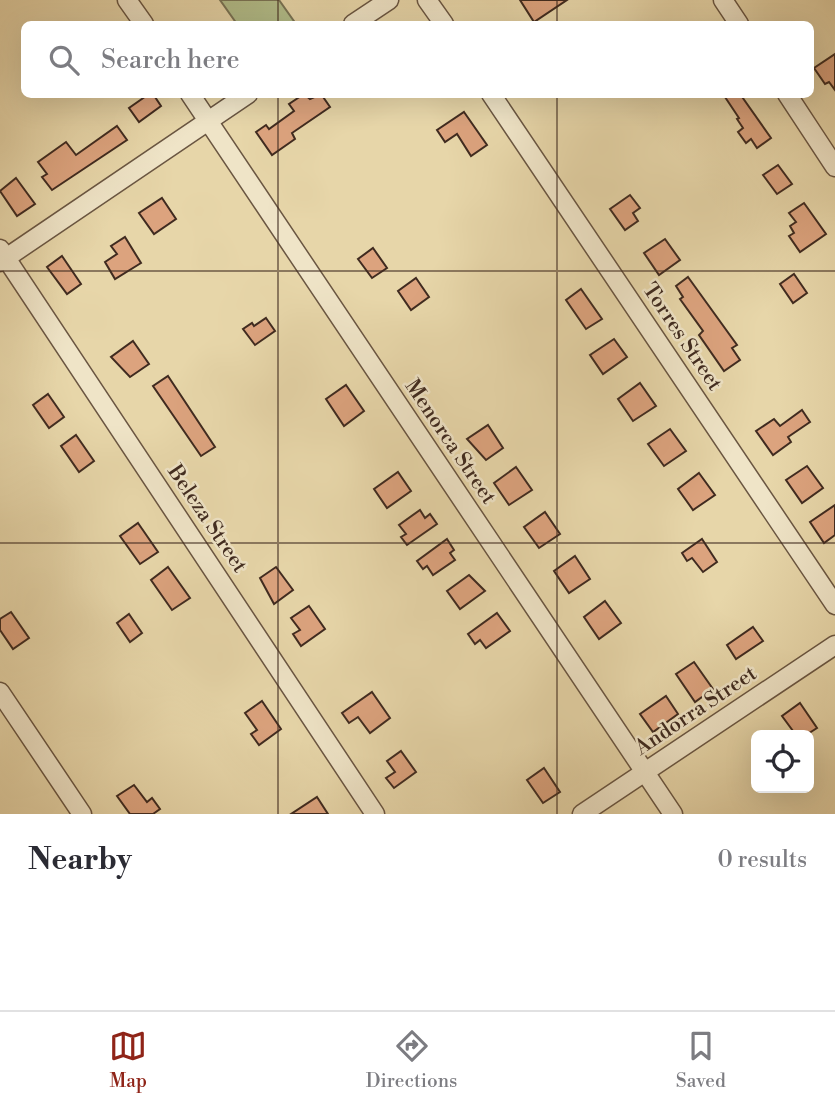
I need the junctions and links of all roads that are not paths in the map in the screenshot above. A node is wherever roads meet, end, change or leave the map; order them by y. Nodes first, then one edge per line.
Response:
1 (127, 0) edge
2 (389, 0) edge
3 (427, 0) edge
4 (723, 0) edge
5 (142, 21) edge
6 (358, 21) edge
7 (442, 21) edge
8 (737, 21) edge
9 (193, 98) edge
10 (242, 98) edge
11 (494, 98) edge
12 (789, 98) edge
13 (208, 121) junction
14 (835, 167) edge
15 (2, 256) edge
16 (835, 605) edge
17 (835, 645) edge
18 (0, 692) edge
19 (645, 772) junction
20 (82, 814) edge
21 (375, 814) edge
22 (583, 814) edge
23 (673, 814) edge

1 - 5 street
2 - 6 street
3 - 7 street
4 - 8 street
9 - 13 street, Menorca Street
10 - 13 street
11 - 16 street, Torres Street
12 - 14 street
13 - 15 street
13 - 19 street, Menorca Street
15 - 21 street, Beleza Street
17 - 19 street, Andorra Street
18 - 20 street
19 - 22 street, Andorra Street
19 - 23 street, Menorca Street

